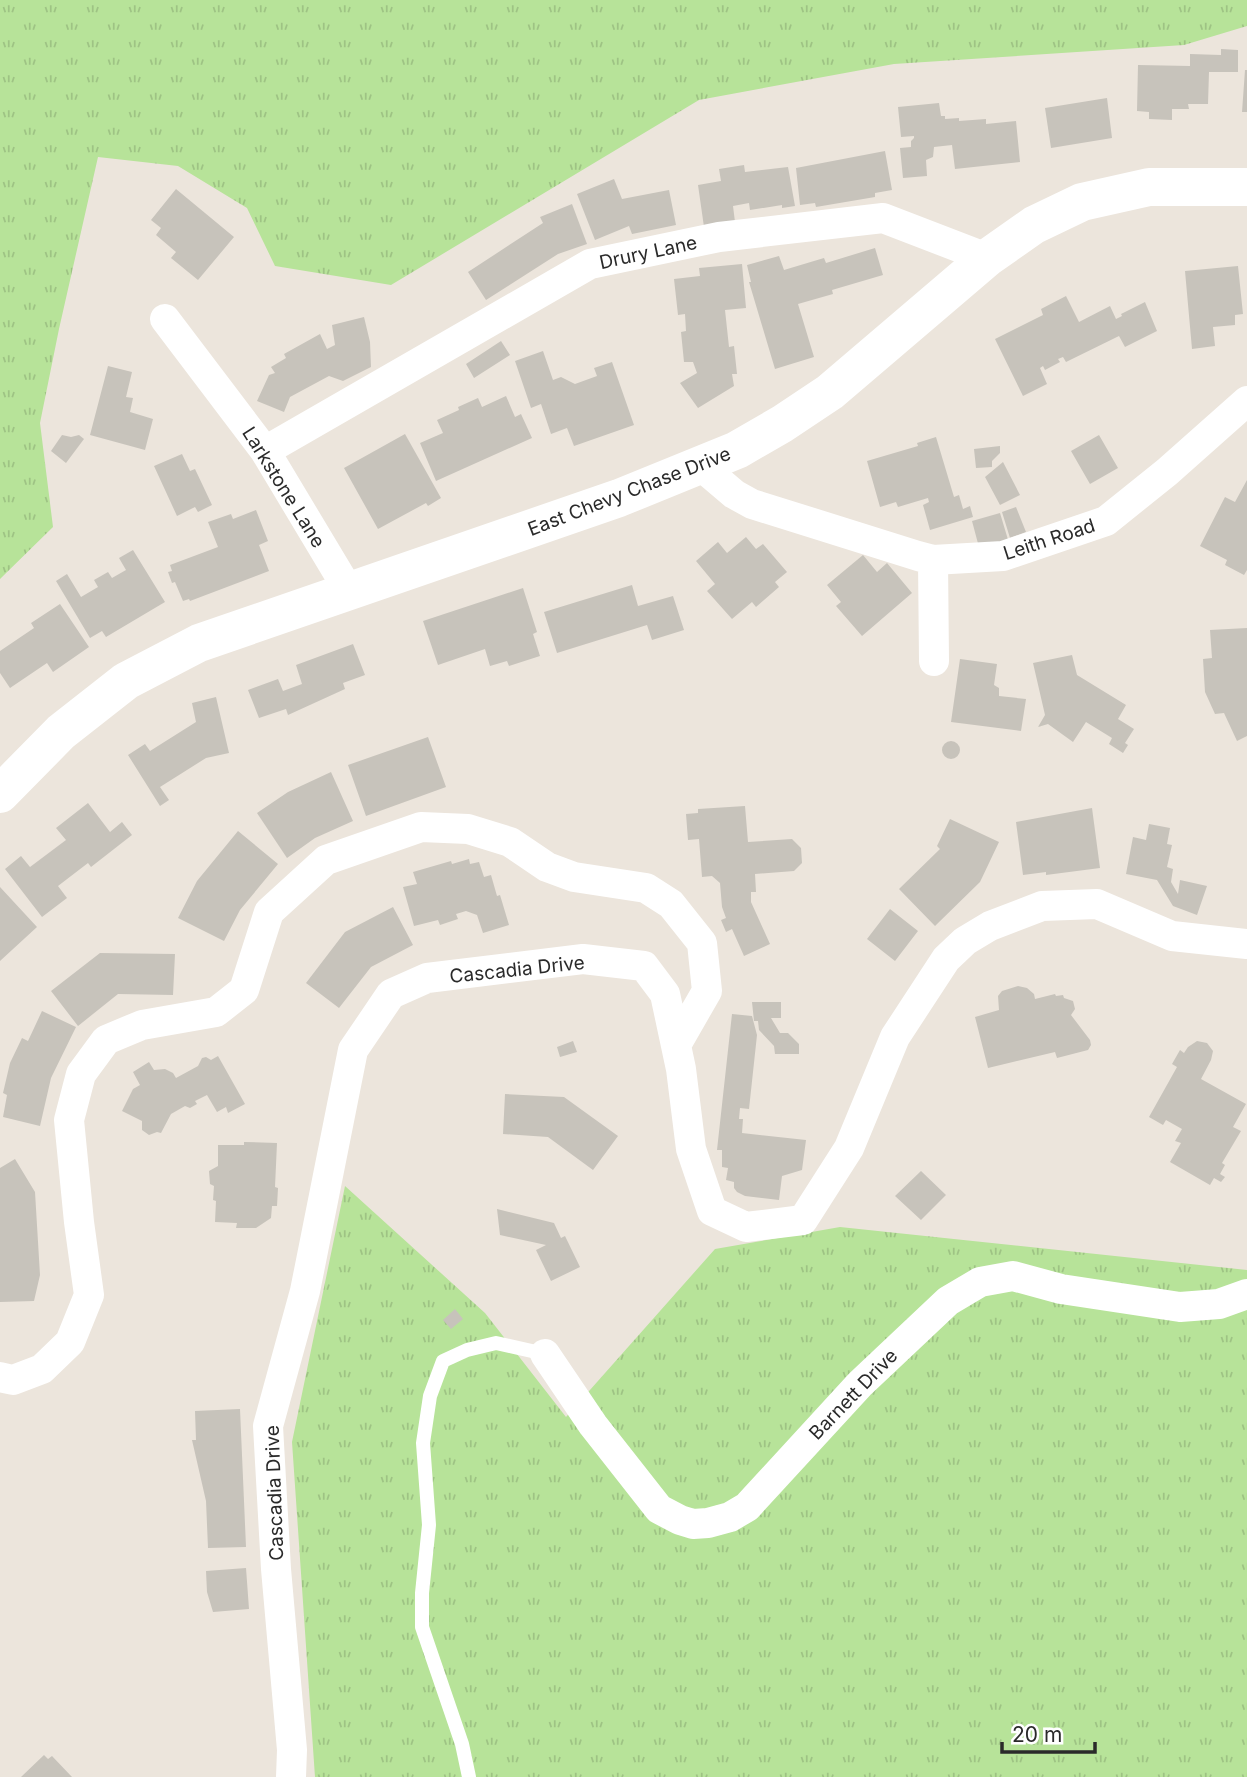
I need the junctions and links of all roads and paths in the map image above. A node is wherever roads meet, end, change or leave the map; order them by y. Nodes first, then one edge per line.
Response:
1 (1247, 187) edge
2 (987, 258) junction
3 (165, 319) dead end
4 (1247, 401) edge
5 (265, 451) junction
6 (701, 466) junction
7 (933, 559) junction
8 (349, 591) junction
9 (934, 661) dead end
10 (0, 794) edge
11 (1247, 944) edge
12 (676, 1045) junction
13 (1247, 1294) edge
14 (545, 1354) joint
15 (0, 1377) edge
16 (291, 1777) edge
17 (469, 1777) edge

1 - 2 main road, East Chevy Chase Drive
2 - 5 street, Drury Lane
2 - 6 main road, East Chevy Chase Drive
3 - 5 street, Larkstone Lane
4 - 7 street, Leith Road
5 - 8 street, Larkstone Lane
6 - 7 street, Leith Road
6 - 8 main road, East Chevy Chase Drive
7 - 9 street
8 - 10 main road, East Chevy Chase Drive
11 - 12 street, Cascadia Drive
12 - 15 street
12 - 16 street, Cascadia Drive
13 - 14 street, Barnett Drive
14 - 17 lane

